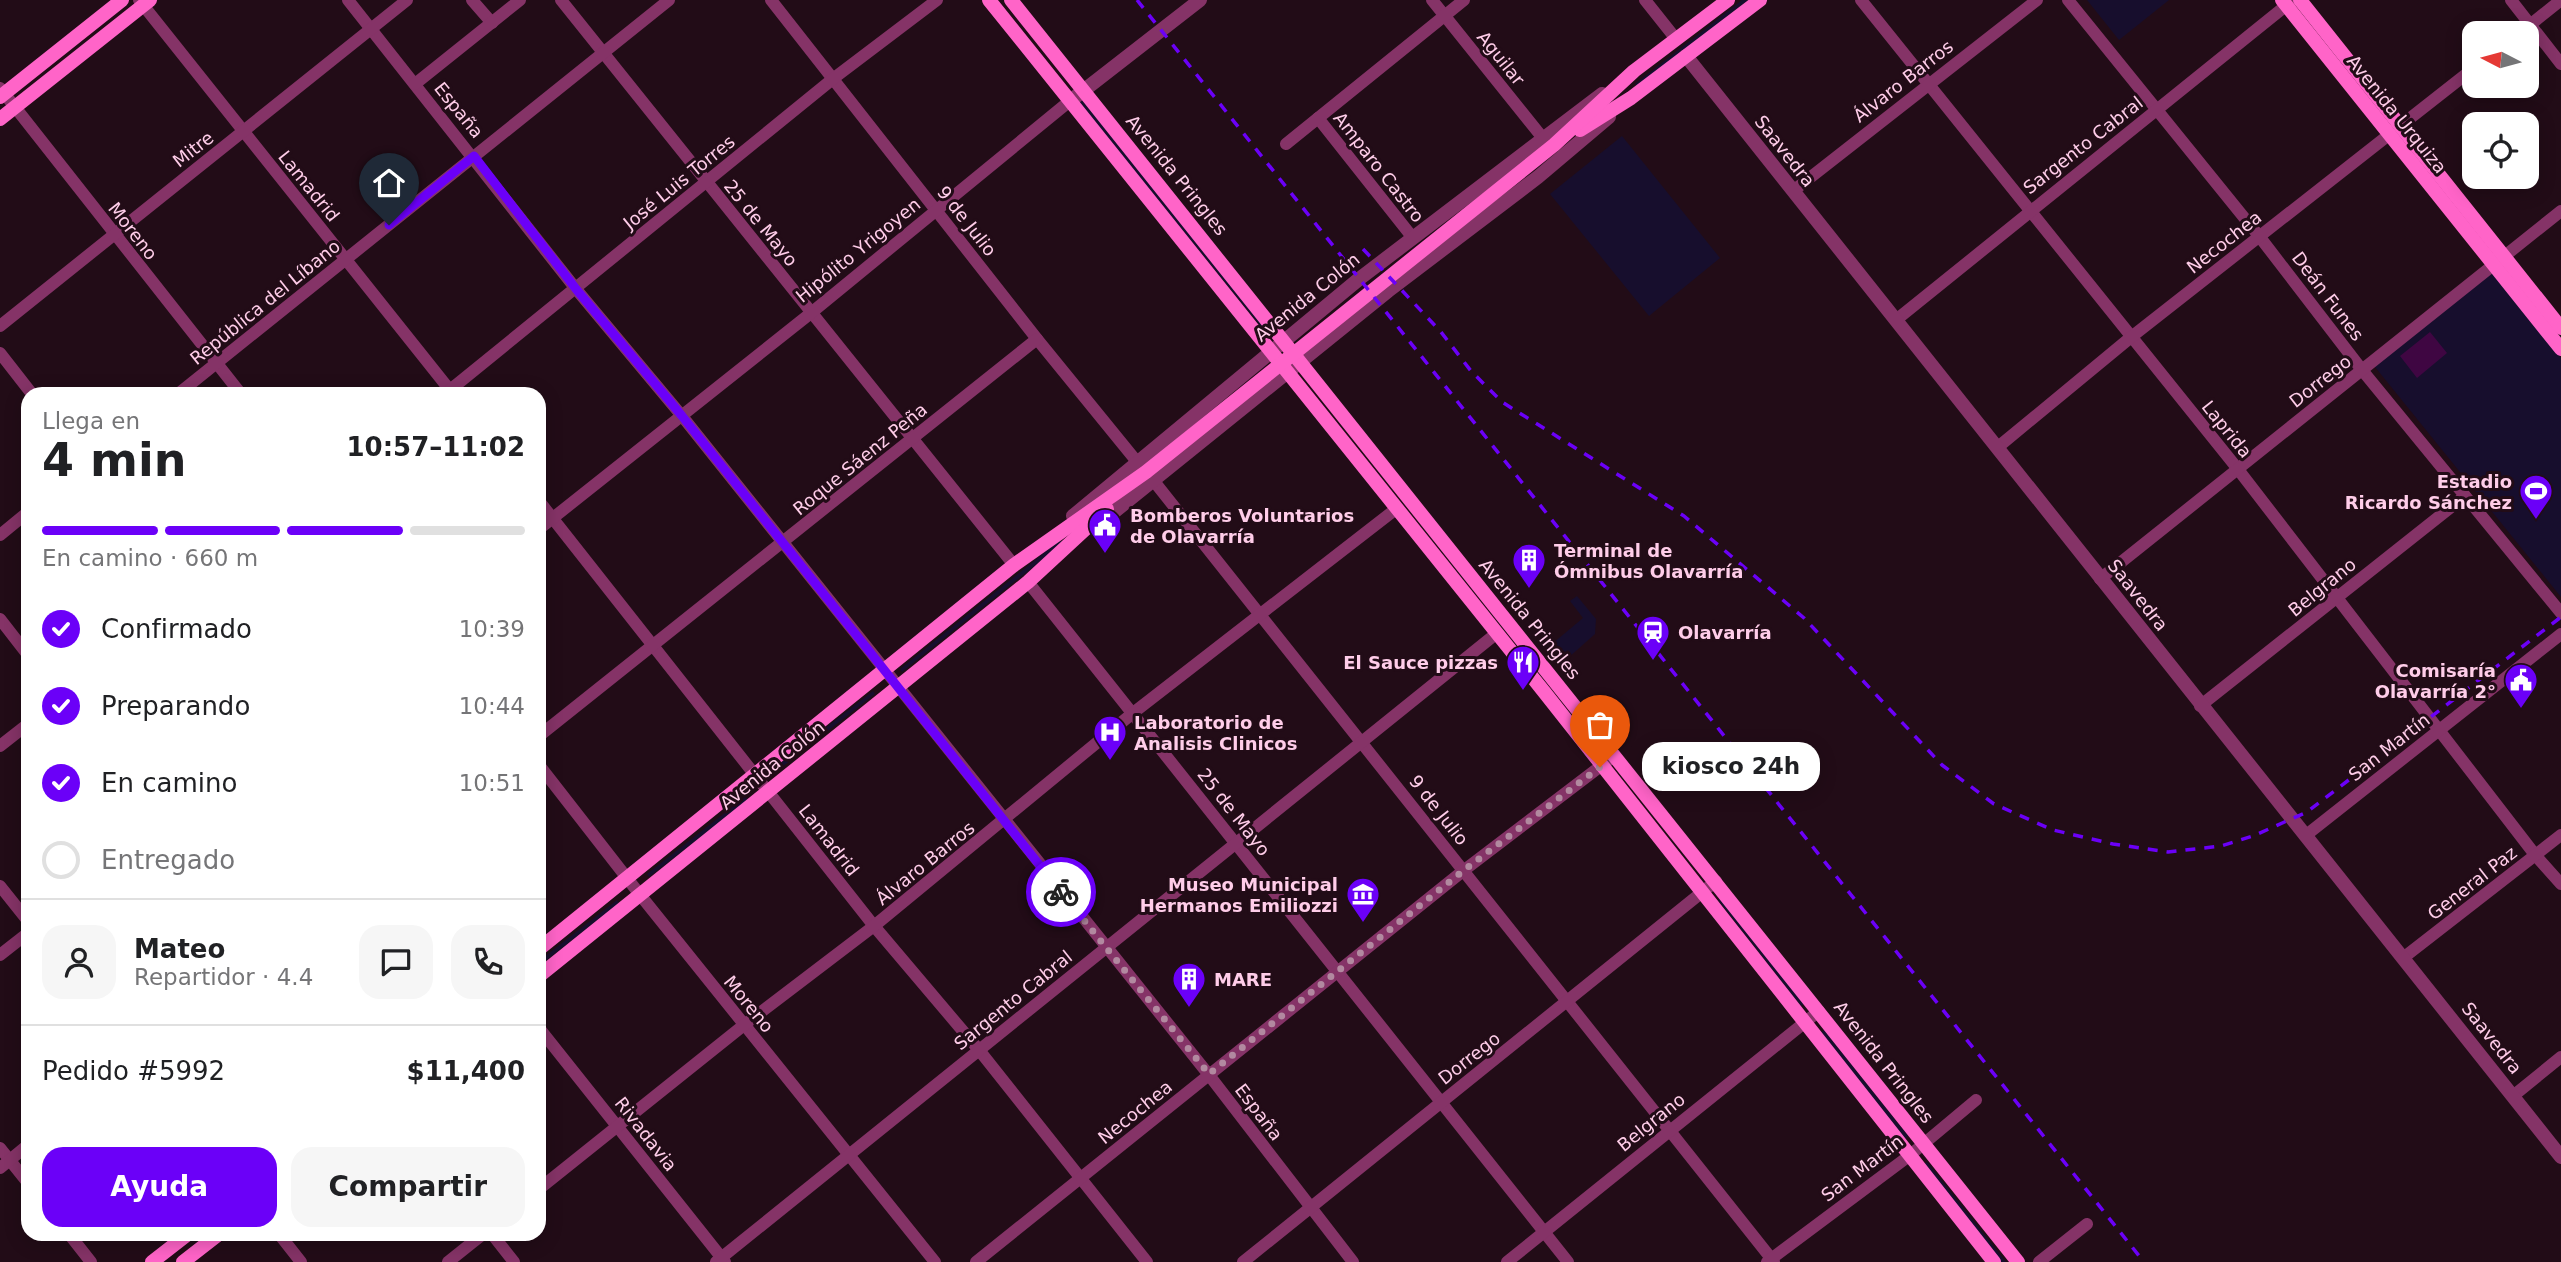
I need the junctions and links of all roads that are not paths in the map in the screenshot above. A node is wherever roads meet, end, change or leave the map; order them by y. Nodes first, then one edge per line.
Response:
1 (122, 0) edge
2 (348, 0) edge
3 (407, 0) edge
4 (472, 0) edge
5 (520, 0) edge
6 (561, 0) edge
7 (669, 0) edge
8 (771, 0) edge
9 (937, 0) edge
10 (989, 0) edge
11 (1011, 0) edge
12 (1200, 0) edge
13 (1432, 0) edge
14 (1464, 0) edge
15 (1645, 0) edge
16 (1728, 0) edge
17 (1760, 0) edge
18 (1861, 0) edge
19 (2036, 0) edge
20 (2068, 0) edge
21 (2511, 0) edge
22 (2561, 0) edge
23 (2290, 1) edge
24 (144, 2) edge
25 (1445, 16) junction
26 (2528, 21) edge
27 (2535, 21) edge
28 (492, 23) junction
29 (372, 30) junction
30 (2539, 35) edge
31 (1676, 39) junction
32 (605, 54) junction
33 (1686, 56) junction
34 (2561, 64) edge
35 (2462, 77) edge
36 (834, 78) junction
37 (415, 84) junction
38 (1928, 84) junction
39 (1084, 90) junction
40 (2, 93) edge
41 (1632, 98) junction
42 (1071, 100) junction
43 (15, 107) junction
44 (2157, 108) junction
45 (1318, 118) junction
46 (0, 119) edge
47 (2394, 131) junction
48 (244, 133) junction
49 (1548, 141) junction
50 (1286, 144) dead end
51 (474, 156) junction
52 (706, 183) junction
53 (1793, 191) junction
54 (2030, 209) junction
55 (937, 211) junction
56 (2561, 211) edge
57 (112, 234) junction
58 (2259, 236) junction
59 (1413, 238) junction
60 (346, 260) junction
61 (2498, 260) junction
62 (576, 289) junction
63 (811, 313) junction
64 (1896, 320) junction
65 (0, 326) edge
66 (2561, 328) edge
67 (2130, 338) junction
68 (1037, 339) junction
69 (1284, 342) junction
70 (2561, 349) edge
71 (1271, 352) junction
72 (0, 353) edge
73 (1301, 362) junction
74 (217, 363) junction
75 (2362, 370) junction
76 (1288, 372) junction
77 (27, 387) edge
78 (187, 387) edge
79 (236, 387) edge
80 (444, 387) edge
81 (456, 387) edge
82 (682, 416) junction
83 (912, 440) junction
84 (1998, 447) junction
85 (2236, 468) junction
86 (1146, 471) junction
87 (2465, 496) junction
88 (1396, 509) junction
89 (546, 510) edge
90 (21, 518) edge
91 (553, 518) junction
92 (546, 523) edge
93 (0, 535) edge
94 (782, 544) junction
95 (1014, 565) junction
96 (2101, 579) junction
97 (1028, 582) junction
98 (2337, 597) junction
99 (2561, 613) edge
100 (1260, 616) junction
101 (0, 620) edge
102 (1497, 634) junction
103 (2561, 634) edge
104 (21, 646) edge
105 (653, 646) junction
106 (885, 669) junction
107 (898, 688) junction
108 (2200, 706) junction
109 (1133, 713) junction
110 (2440, 729) junction
111 (21, 730) edge
112 (546, 730) edge
113 (1363, 742) junction
114 (0, 746) edge
115 (1614, 756) junction
116 (1600, 767) junction
117 (546, 774) edge
118 (754, 775) junction
119 (769, 792) junction
120 (1004, 822) junction
121 (2561, 835) edge
122 (2305, 836) junction
123 (1237, 844) junction
124 (2536, 856) junction
125 (1463, 871) junction
126 (628, 879) junction
127 (1716, 881) junction
128 (2561, 884) edge
129 (0, 886) edge
130 (1702, 894) junction
131 (640, 896) junction
132 (21, 912) edge
133 (874, 926) junction
134 (21, 938) edge
135 (546, 943) edge
136 (1107, 947) junction
137 (0, 955) edge
138 (2403, 958) junction
139 (546, 970) edge
140 (1338, 973) junction
141 (1568, 1002) junction
142 (1819, 1012) junction
143 (1804, 1023) junction
144 (744, 1025) junction
145 (546, 1037) edge
146 (979, 1050) junction
147 (2561, 1058) edge
148 (1209, 1074) junction
149 (2513, 1097) junction
150 (1976, 1100) dead end
151 (1441, 1102) junction
152 (618, 1126) junction
153 (1670, 1128) junction
154 (1924, 1144) junction
155 (0, 1148) edge
156 (21, 1151) edge
157 (848, 1154) junction
158 (1909, 1156) junction
159 (2561, 1157) edge
160 (5, 1164) edge
161 (21, 1177) edge
162 (1080, 1179) junction
163 (546, 1183) edge
164 (1310, 1208) junction
165 (2087, 1224) dead end
166 (1544, 1231) junction
167 (74, 1241) edge
168 (179, 1241) edge
169 (210, 1241) edge
170 (284, 1241) edge
171 (474, 1241) edge
172 (498, 1241) edge
173 (721, 1261) edge
174 (1771, 1261) edge
175 (91, 1262) edge
176 (152, 1262) edge
177 (183, 1262) edge
178 (301, 1262) edge
179 (448, 1262) edge
180 (514, 1262) edge
181 (935, 1262) edge
182 (976, 1262) edge
183 (1147, 1262) edge
184 (1243, 1262) edge
185 (1353, 1262) edge
186 (1507, 1262) edge
187 (1568, 1262) edge
188 (1994, 1262) edge
189 (2018, 1262) edge
190 (2039, 1262) edge

1 - 40 main road
2 - 29 street, España
3 - 29 street, Mitre
4 - 28 street
5 - 28 street
6 - 32 street, 25 de Mayo
7 - 32 street, República del Líbano
8 - 36 street, 9 de Julio
9 - 36 street, José Luis Torres
10 - 42 main road, Avenida Pringles
11 - 39 main road, Avenida Pringles
12 - 39 street, Hipólito Yrigoyen
13 - 25 street, Aguilar
14 - 25 street
15 - 31 street
16 - 31 main road, Avenida Colón
17 - 33 main road, Avenida Colón
18 - 38 street, Laprida
19 - 38 street, Álvaro Barros
20 - 44 street, Deán Funes
21 - 26 street
22 - 27 street
23 - 44 street, Sargento Cabral
23 - 47 main road, Avenida Urquiza
24 - 43 main road
24 - 48 street, Lamadrid
25 - 45 street
25 - 49 street, Aguilar
28 - 37 street
29 - 37 street, España
29 - 48 street, Mitre
30 - 34 street
31 - 49 main road, Avenida Colón
32 - 51 street, República del Líbano
32 - 52 street, 25 de Mayo
33 - 41 main road, Avenida Colón
33 - 53 street, Saavedra
35 - 47 street, Necochea
36 - 52 street, José Luis Torres
36 - 55 street, 9 de Julio
37 - 51 street, España
38 - 53 street, Álvaro Barros
38 - 54 street, Laprida
39 - 42 street, Hipólito Yrigoyen
39 - 69 main road, Avenida Pringles
40 - 43 street, Moreno
41 - 49 main road, Avenida Colón
41 - 73 street, Avenida Colón
42 - 55 street, Hipólito Yrigoyen
42 - 71 main road, Avenida Pringles
43 - 46 main road
43 - 57 street, Moreno
44 - 54 street, Sargento Cabral
44 - 58 street, Deán Funes
45 - 50 street
45 - 59 street, Amparo Castro
47 - 58 street, Necochea
47 - 61 main road, Avenida Urquiza
48 - 57 street, Mitre
48 - 60 street, Lamadrid
49 - 59 street, Avenida Colón
49 - 86 main road, Avenida Colón
51 - 60 street, República del Líbano
51 - 62 street, España
52 - 62 street, José Luis Torres
52 - 63 street, 25 de Mayo
53 - 64 street, Saavedra
54 - 64 street, Sargento Cabral
54 - 67 street, Laprida
55 - 63 street, Hipólito Yrigoyen
55 - 68 street, 9 de Julio
56 - 61 street, Dorrego
57 - 65 street, Mitre
57 - 74 street, Moreno
58 - 67 street, Necochea
58 - 75 street, Deán Funes
59 - 69 street, Avenida Colón
60 - 74 street, República del Líbano
60 - 80 street, Lamadrid
61 - 66 main road, Avenida Urquiza
61 - 70 main road, Avenida Urquiza
61 - 75 street, Dorrego
62 - 81 street, José Luis Torres
62 - 82 street, España
63 - 82 street, Hipólito Yrigoyen
63 - 83 street, 25 de Mayo
64 - 84 street, Saavedra
67 - 84 street, Necochea
67 - 85 street, Laprida
68 - 83 street, Roque Sáenz Peña
68 - 86 street, 9 de Julio
69 - 71 street, Avenida Colón
69 - 73 main road, Avenida Pringles
71 - 76 main road, Avenida Pringles
71 - 86 street, Avenida Colón
72 - 77 street
73 - 76 street, Avenida Colón
73 - 115 main road, Avenida Pringles
74 - 78 street, República del Líbano
74 - 79 street, Moreno
75 - 85 street, Dorrego
75 - 87 street, Deán Funes
76 - 86 street, Avenida Colón
76 - 88 main road, Avenida Pringles
82 - 91 street, Hipólito Yrigoyen
82 - 94 street, España
83 - 94 street, Roque Sáenz Peña
83 - 95 street, 25 de Mayo
84 - 96 street, Saavedra
85 - 96 street, Dorrego
85 - 98 street, Laprida
86 - 95 main road, Avenida Colón
86 - 97 main road, Avenida Colón
86 - 100 street, 9 de Julio
87 - 98 street, Belgrano
87 - 99 street, Deán Funes
88 - 100 street, Álvaro Barros
88 - 102 main road, Avenida Pringles
89 - 91 street, Lamadrid
90 - 93 street
91 - 92 street, Hipólito Yrigoyen
91 - 105 street, Lamadrid
94 - 105 street, Roque Sáenz Peña
94 - 106 street, España
95 - 106 main road, Avenida Colón
96 - 108 street, Saavedra
97 - 107 main road, Avenida Colón
97 - 109 street, 25 de Mayo
98 - 108 street, Belgrano
98 - 110 street, Laprida
100 - 109 street, Álvaro Barros
100 - 113 street, 9 de Julio
101 - 104 street
102 - 113 street, Sargento Cabral
102 - 116 main road, Avenida Pringles
103 - 110 street, San Martín
105 - 112 street, Roque Sáenz Peña
105 - 118 street, Lamadrid
106 - 107 street, España
106 - 118 main road, Avenida Colón
107 - 119 main road, Avenida Colón
107 - 120 street, España
108 - 122 street, Saavedra
109 - 120 street, Álvaro Barros
109 - 123 street, 25 de Mayo
110 - 122 street, San Martín
110 - 124 street, Laprida
111 - 114 street
113 - 123 street, Sargento Cabral
113 - 125 street, 9 de Julio
115 - 116 street, Necochea
115 - 127 main road, Avenida Pringles
116 - 125 street, Necochea
116 - 130 main road, Avenida Pringles
117 - 126 street, Moreno
118 - 119 street, Lamadrid
118 - 126 main road, Avenida Colón
119 - 131 main road, Avenida Colón
119 - 133 street, Lamadrid
120 - 133 street, Álvaro Barros
120 - 136 street, España
121 - 124 street, General Paz
122 - 138 street, Saavedra
123 - 136 street, Sargento Cabral
123 - 140 street, 25 de Mayo
124 - 128 street, Laprida
124 - 138 street, General Paz
125 - 140 street, Necochea
125 - 141 street, 9 de Julio
126 - 131 street, Moreno
126 - 135 main road, Avenida Colón
127 - 130 street, Dorrego
127 - 142 main road, Avenida Pringles
129 - 132 street
130 - 141 street, Dorrego
130 - 143 main road, Avenida Pringles
131 - 139 main road, Avenida Colón
131 - 144 street, Moreno
133 - 144 street, Álvaro Barros
133 - 146 street, Lamadrid
134 - 137 street
136 - 146 street, Sargento Cabral
136 - 148 street, España
138 - 149 street, Saavedra
140 - 148 street, Necochea
140 - 151 street, 25 de Mayo
141 - 151 street, Dorrego
141 - 153 street, 9 de Julio
142 - 143 street, Belgrano
142 - 154 main road, Avenida Pringles
143 - 153 street, Belgrano
143 - 158 main road, Avenida Pringles
144 - 152 street, Álvaro Barros
144 - 157 street, Moreno
145 - 152 street, Rivadavia
146 - 157 street, Sargento Cabral
146 - 162 street, Lamadrid
147 - 149 street
148 - 162 street, Necochea
148 - 164 street, España
149 - 159 street, Saavedra
150 - 154 street, San Martín
151 - 164 street, Dorrego
151 - 166 street, 25 de Mayo
152 - 163 street, Álvaro Barros
152 - 173 street, Rivadavia
153 - 166 street, Belgrano
153 - 174 street, 9 de Julio
154 - 158 street, San Martín
154 - 189 main road, Avenida Pringles
155 - 160 street
156 - 160 street
157 - 173 street, Sargento Cabral
157 - 181 street, Moreno
158 - 174 street, San Martín
158 - 188 main road, Avenida Pringles
160 - 161 street
162 - 182 street, Necochea
162 - 183 street, Lamadrid
164 - 184 street, Dorrego
164 - 185 street, España
165 - 190 street
166 - 186 street, Belgrano
166 - 187 street, 25 de Mayo
167 - 175 street
168 - 176 main road
169 - 177 main road
170 - 178 street
171 - 179 street
172 - 180 street

